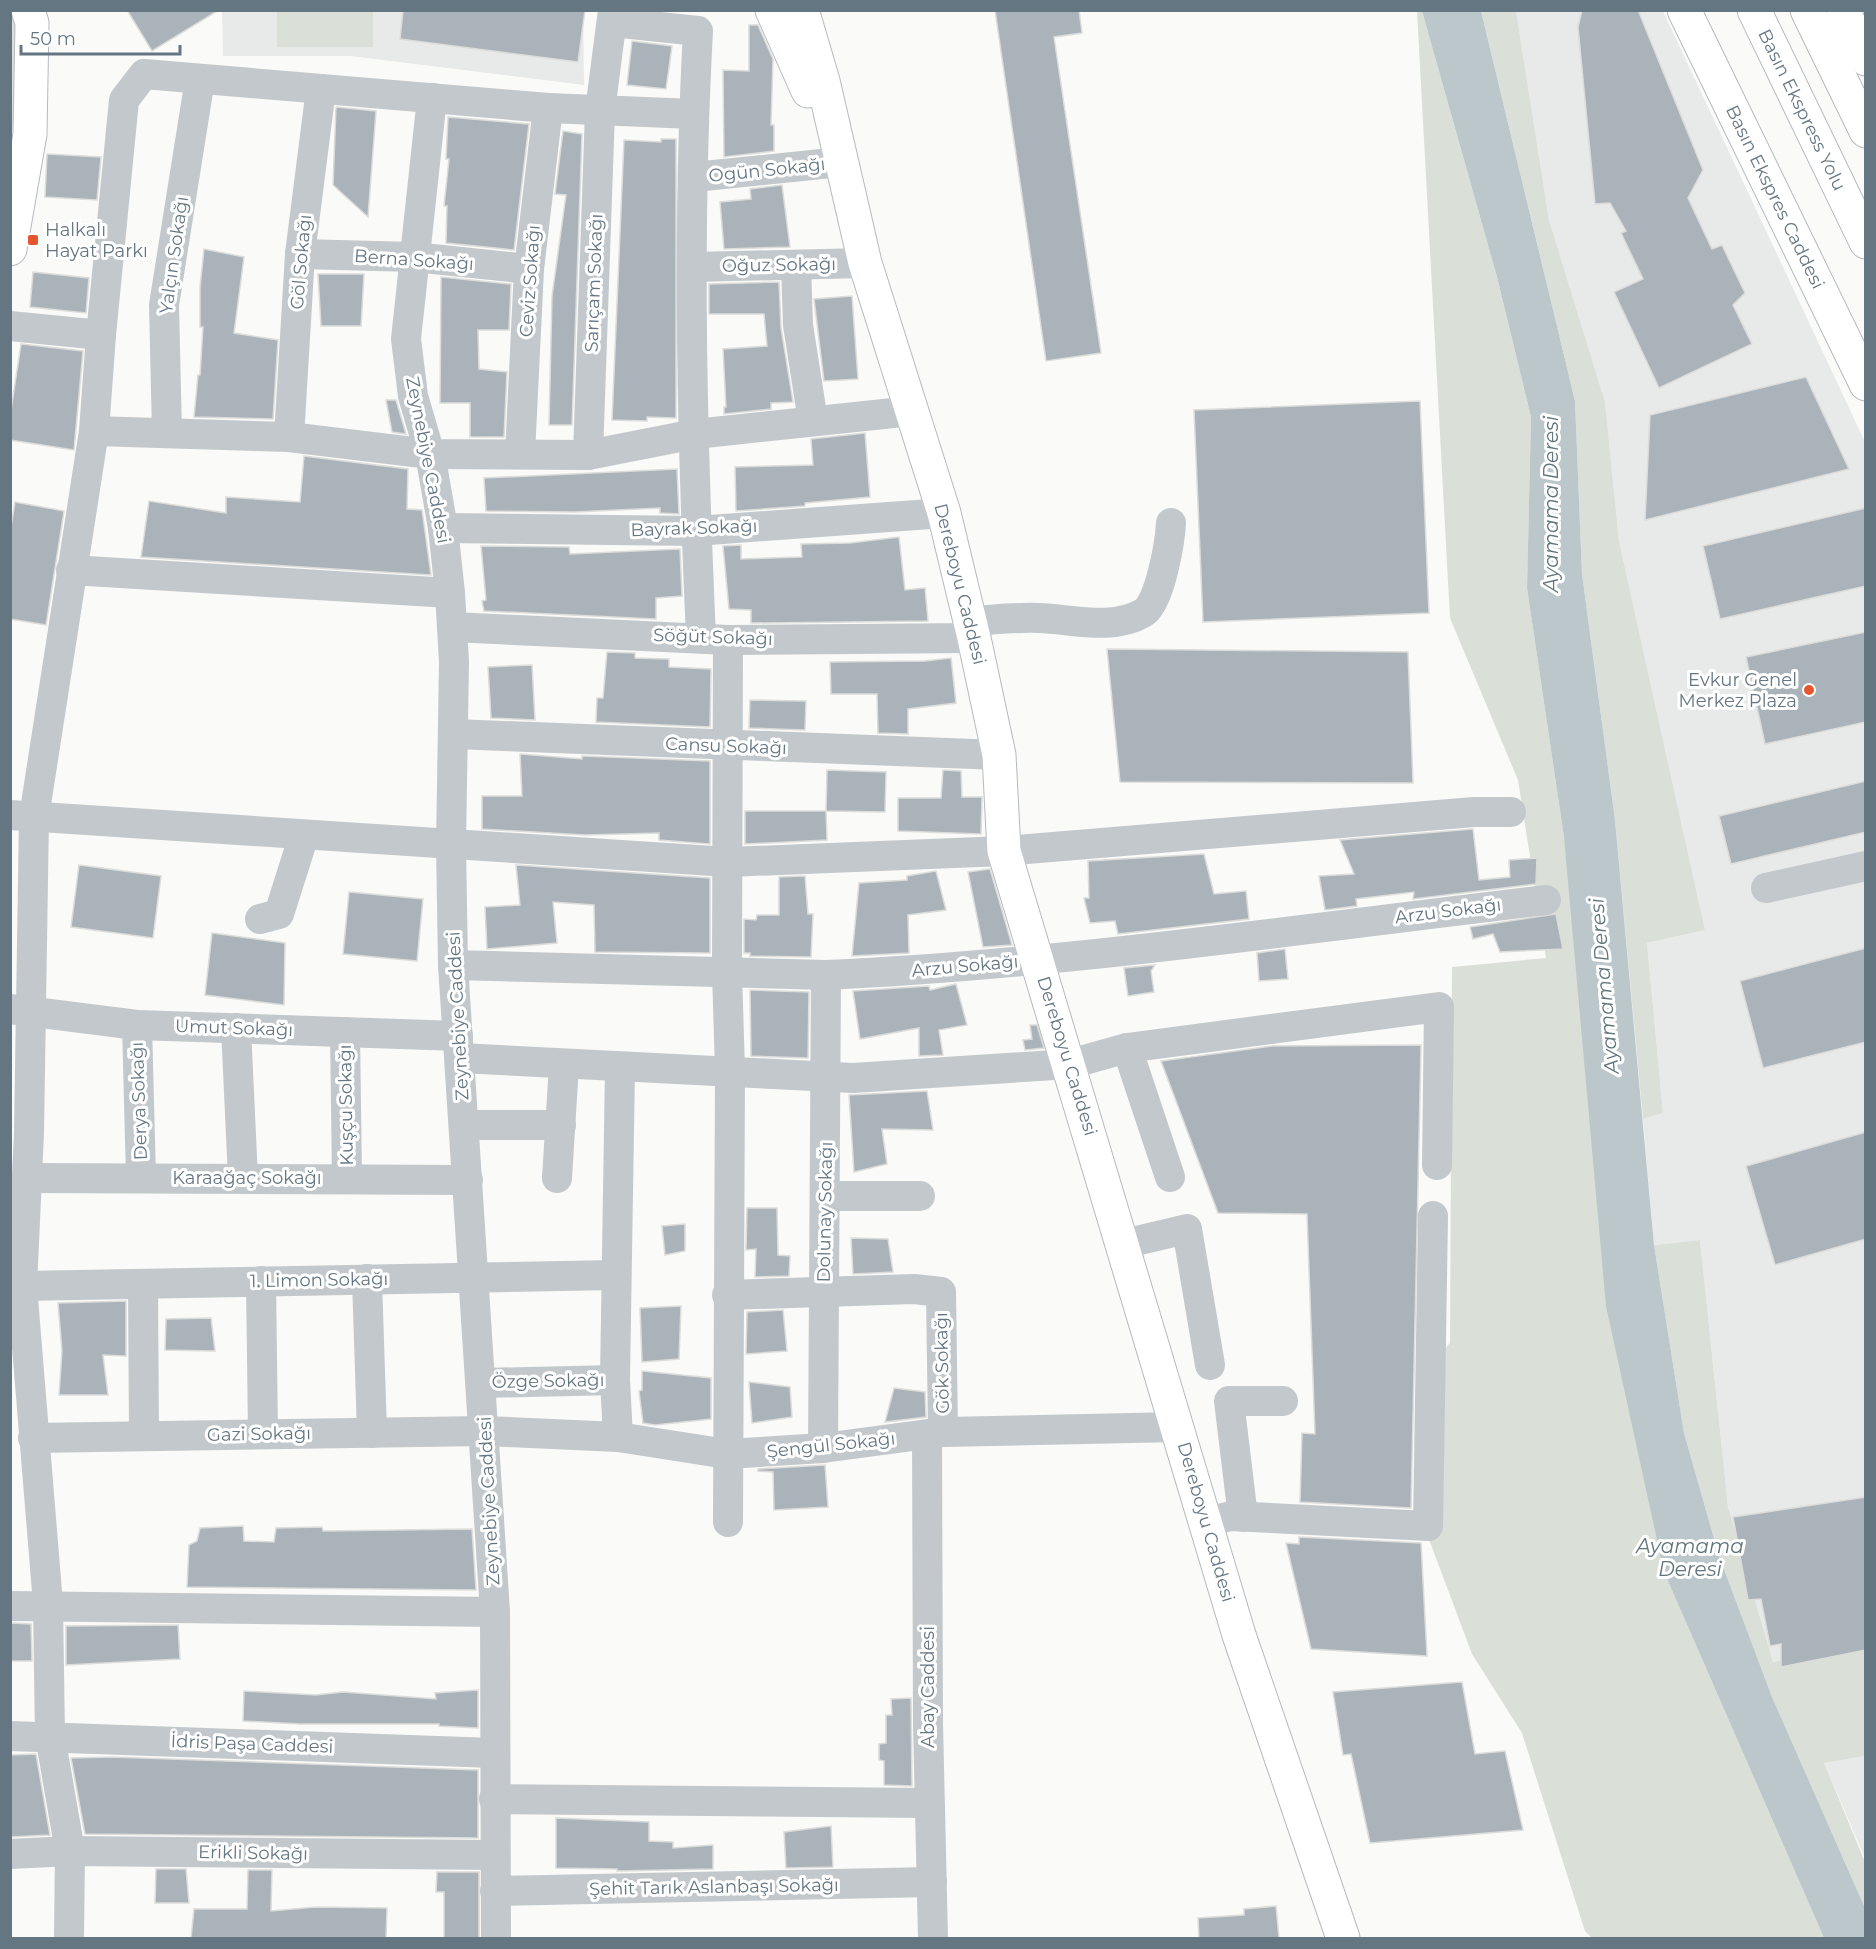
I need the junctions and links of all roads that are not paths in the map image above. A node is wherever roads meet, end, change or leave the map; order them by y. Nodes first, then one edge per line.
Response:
1 (28, 10) edge
2 (772, 10) edge
3 (802, 10) edge
4 (1684, 10) edge
5 (1754, 10) edge
6 (1807, 10) edge
7 (1843, 10) edge
8 (613, 16) edge
9 (1866, 59) edge
10 (200, 79) junction
11 (321, 89) junction
12 (432, 98) junction
13 (548, 108) junction
14 (600, 111) junction
15 (693, 114) junction
16 (1866, 131) edge
17 (841, 162) junction
18 (693, 177) junction
19 (1866, 242) edge
20 (10, 249) edge
21 (300, 254) junction
22 (414, 257) junction
23 (865, 263) junction
24 (796, 265) junction
25 (693, 267) junction
26 (529, 269) junction
27 (10, 326) edge
28 (101, 335) junction
29 (1866, 384) edge
30 (912, 411) junction
31 (813, 421) junction
32 (94, 431) junction
33 (167, 433) junction
34 (694, 434) junction
35 (289, 437) junction
36 (430, 454) junction
37 (520, 454) junction
38 (588, 455) junction
39 (944, 513) junction
40 (1171, 523) dead end
41 (443, 528) junction
42 (696, 531) junction
43 (72, 570) junction
44 (450, 593) junction
45 (452, 627) junction
46 (972, 629) junction
47 (715, 639) junction
48 (453, 734) junction
49 (728, 747) junction
50 (999, 755) junction
51 (1512, 812) dead end
52 (22, 816) edge
53 (304, 835) junction
54 (451, 844) junction
55 (1004, 851) junction
56 (728, 862) junction
57 (1866, 866) edge
58 (1766, 888) dead end
59 (1545, 900) dead end
60 (260, 919) dead end
61 (1038, 960) junction
62 (453, 965) junction
63 (728, 972) junction
64 (826, 975) junction
65 (20, 1009) edge
66 (137, 1025) junction
67 (236, 1028) junction
68 (345, 1032) junction
69 (459, 1047) junction
70 (1127, 1048) junction
71 (1070, 1064) junction
72 (564, 1065) junction
73 (620, 1066) junction
74 (730, 1071) junction
75 (827, 1078) junction
76 (464, 1125) junction
77 (561, 1125) junction
78 (1437, 1165) dead end
79 (1170, 1177) dead end
80 (27, 1178) junction
81 (141, 1178) junction
82 (243, 1178) junction
83 (557, 1178) dead end
84 (347, 1179) junction
85 (468, 1180) junction
86 (825, 1196) junction
87 (920, 1196) dead end
88 (1433, 1216) dead end
89 (18, 1239) edge
90 (1123, 1244) junction
91 (616, 1275) junction
92 (475, 1277) junction
93 (368, 1279) junction
94 (261, 1281) junction
95 (143, 1284) junction
96 (22, 1286) junction
97 (824, 1292) junction
98 (727, 1295) junction
99 (1210, 1365) dead end
100 (615, 1380) junction
101 (482, 1383) junction
102 (1283, 1401) dead end
103 (20, 1402) edge
104 (1178, 1427) junction
105 (485, 1431) junction
106 (372, 1433) junction
107 (263, 1434) junction
108 (935, 1434) junction
109 (144, 1436) junction
110 (618, 1437) junction
111 (33, 1438) junction
112 (823, 1448) junction
113 (728, 1454) junction
114 (1243, 1517) junction
115 (728, 1522) dead end
116 (1206, 1522) junction
117 (48, 1604) junction
118 (10, 1606) edge
119 (495, 1612) junction
120 (10, 1736) edge
121 (50, 1736) junction
122 (494, 1753) junction
123 (494, 1799) junction
124 (929, 1803) junction
125 (70, 1851) junction
126 (10, 1854) edge
127 (495, 1855) junction
128 (932, 1882) junction
129 (495, 1892) junction
130 (69, 1938) edge
131 (496, 1938) edge
132 (933, 1938) edge
133 (1343, 1938) edge

1 - 20 main road
2 - 17 main road
3 - 17 main road
4 - 29 main road, Basın Ekspres Caddesi
5 - 19 main road, Basın Ekspress Yolu
6 - 16 main road
7 - 9 main road
8 - 14 street, Sarıçam Sokağı
8 - 15 street
10 - 11 street
10 - 28 street
10 - 33 street, Yalçın Sokağı
11 - 12 street
11 - 21 street, Göl Sokağı
12 - 13 street
12 - 22 street, Zeynebiye Caddesi
13 - 14 street
13 - 26 street, Ceviz Sokağı
14 - 15 street
14 - 38 street, Sarıçam Sokağı
15 - 18 street
17 - 18 street, Ogün Sokağı
17 - 23 main road, Dereboyu Caddesi
18 - 25 street
21 - 22 street, Berna Sokağı
21 - 35 street, Göl Sokağı
22 - 26 street, Berna Sokağı
22 - 36 street, Zeynebiye Caddesi
23 - 24 street, Oğuz Sokağı
23 - 30 main road, Dereboyu Caddesi
24 - 25 street, Oğuz Sokağı
24 - 31 street
25 - 34 street
26 - 37 street, Ceviz Sokağı
27 - 28 street
28 - 32 street
30 - 31 street
30 - 39 main road, Dereboyu Caddesi
31 - 34 street
32 - 33 street
32 - 43 street
33 - 35 street
34 - 38 street
34 - 42 street
35 - 36 street
36 - 37 street
36 - 41 street, Zeynebiye Caddesi
37 - 38 street
39 - 42 street, Bayrak Sokağı
39 - 46 main road, Dereboyu Caddesi
40 - 46 street, Söğüt Sokağı
41 - 42 street, Bayrak Sokağı
41 - 44 street, Zeynebiye Caddesi
42 - 47 street
43 - 44 street
43 - 52 street
44 - 45 street, Zeynebiye Caddesi
45 - 47 street, Söğüt Sokağı
45 - 48 street, Zeynebiye Caddesi
46 - 47 street, Söğüt Sokağı
46 - 50 main road, Dereboyu Caddesi
47 - 49 street
48 - 49 street, Cansu Sokağı
48 - 54 street, Zeynebiye Caddesi
49 - 50 street, Cansu Sokağı
49 - 56 street
50 - 55 main road, Dereboyu Caddesi
51 - 55 street
52 - 53 street
52 - 65 street
53 - 54 street
53 - 60 street
54 - 56 street
54 - 62 street, Zeynebiye Caddesi
55 - 56 street
55 - 61 main road, Dereboyu Caddesi
56 - 63 street
57 - 58 street
59 - 61 street, Arzu Sokağı
61 - 64 street, Arzu Sokağı
61 - 71 main road, Dereboyu Caddesi
62 - 63 street, Arzu Sokağı
62 - 69 street, Zeynebiye Caddesi
63 - 64 street, Arzu Sokağı
63 - 74 street
64 - 75 street, Dolunay Sokağı
65 - 66 street, Umut Sokağı
65 - 80 street
66 - 67 street, Umut Sokağı
66 - 81 street, Derya Sokağı
67 - 68 street, Umut Sokağı
67 - 82 street
68 - 69 street, Umut Sokağı
68 - 84 street, Kuşçu Sokağı
69 - 72 street, Umut Sokağı
69 - 76 street, Zeynebiye Caddesi
70 - 71 street, Umut Sokağı
70 - 78 street, Umut Sokağı
70 - 79 street
71 - 75 street, Umut Sokağı
71 - 90 main road, Dereboyu Caddesi
72 - 73 street, Umut Sokağı
72 - 77 street
73 - 74 street, Umut Sokağı
73 - 91 street
74 - 75 street, Umut Sokağı
74 - 98 street
75 - 86 street, Dolunay Sokağı
76 - 77 street
76 - 85 street, Zeynebiye Caddesi
77 - 83 street
80 - 81 street, Karaağaç Sokağı
80 - 89 street
81 - 82 street, Karaağaç Sokağı
82 - 84 street, Karaağaç Sokağı
84 - 85 street, Karaağaç Sokağı
85 - 92 street, Zeynebiye Caddesi
86 - 87 street
86 - 97 street, Dolunay Sokağı
88 - 114 street
89 - 96 street
90 - 99 street
90 - 104 main road, Dereboyu Caddesi
91 - 92 street, 1. Limon Sokağı
91 - 100 street
92 - 93 street, 1. Limon Sokağı
92 - 101 street, Zeynebiye Caddesi
93 - 94 street, 1. Limon Sokağı
93 - 106 street
94 - 95 street, 1. Limon Sokağı
94 - 107 street
95 - 96 street, 1. Limon Sokağı
95 - 109 street
96 - 103 street
97 - 98 street, Gök Sokağı
97 - 108 street, Gök Sokağı
97 - 112 street, Dolunay Sokağı
98 - 113 street
100 - 101 street, Özge Sokağı
100 - 110 street
101 - 105 street, Zeynebiye Caddesi
102 - 114 street
103 - 111 street
104 - 108 street, Şengül Sokağı
104 - 116 main road, Dereboyu Caddesi
105 - 106 street, Gazi Sokağı
105 - 110 street, Şengül Sokağı
105 - 119 street, Zeynebiye Caddesi
106 - 107 street, Gazi Sokağı
107 - 109 street, Gazi Sokağı
108 - 112 street, Şengül Sokağı
108 - 124 street, Abay Caddesi
109 - 111 street, Gazi Sokağı
110 - 113 street, Şengül Sokağı
111 - 117 street
112 - 113 street, Şengül Sokağı
113 - 115 street
114 - 116 street
116 - 133 main road, Dereboyu Caddesi
117 - 118 street
117 - 119 street
117 - 121 street
119 - 122 street, Zeynebiye Caddesi
120 - 121 street, İdris Paşa Caddesi
121 - 122 street, İdris Paşa Caddesi
121 - 125 street
122 - 123 street, Zeynebiye Caddesi
123 - 124 street
123 - 127 street, Zeynebiye Caddesi
124 - 128 street, Abay Caddesi
125 - 126 street, Erikli Sokağı
125 - 127 street, Erikli Sokağı
125 - 130 street
127 - 129 street, Zeynebiye Caddesi
128 - 129 street, Şehit Tarık Aslanbaşı Sokağı
128 - 132 street, Abay Caddesi
129 - 131 street, Zeynebiye Caddesi

